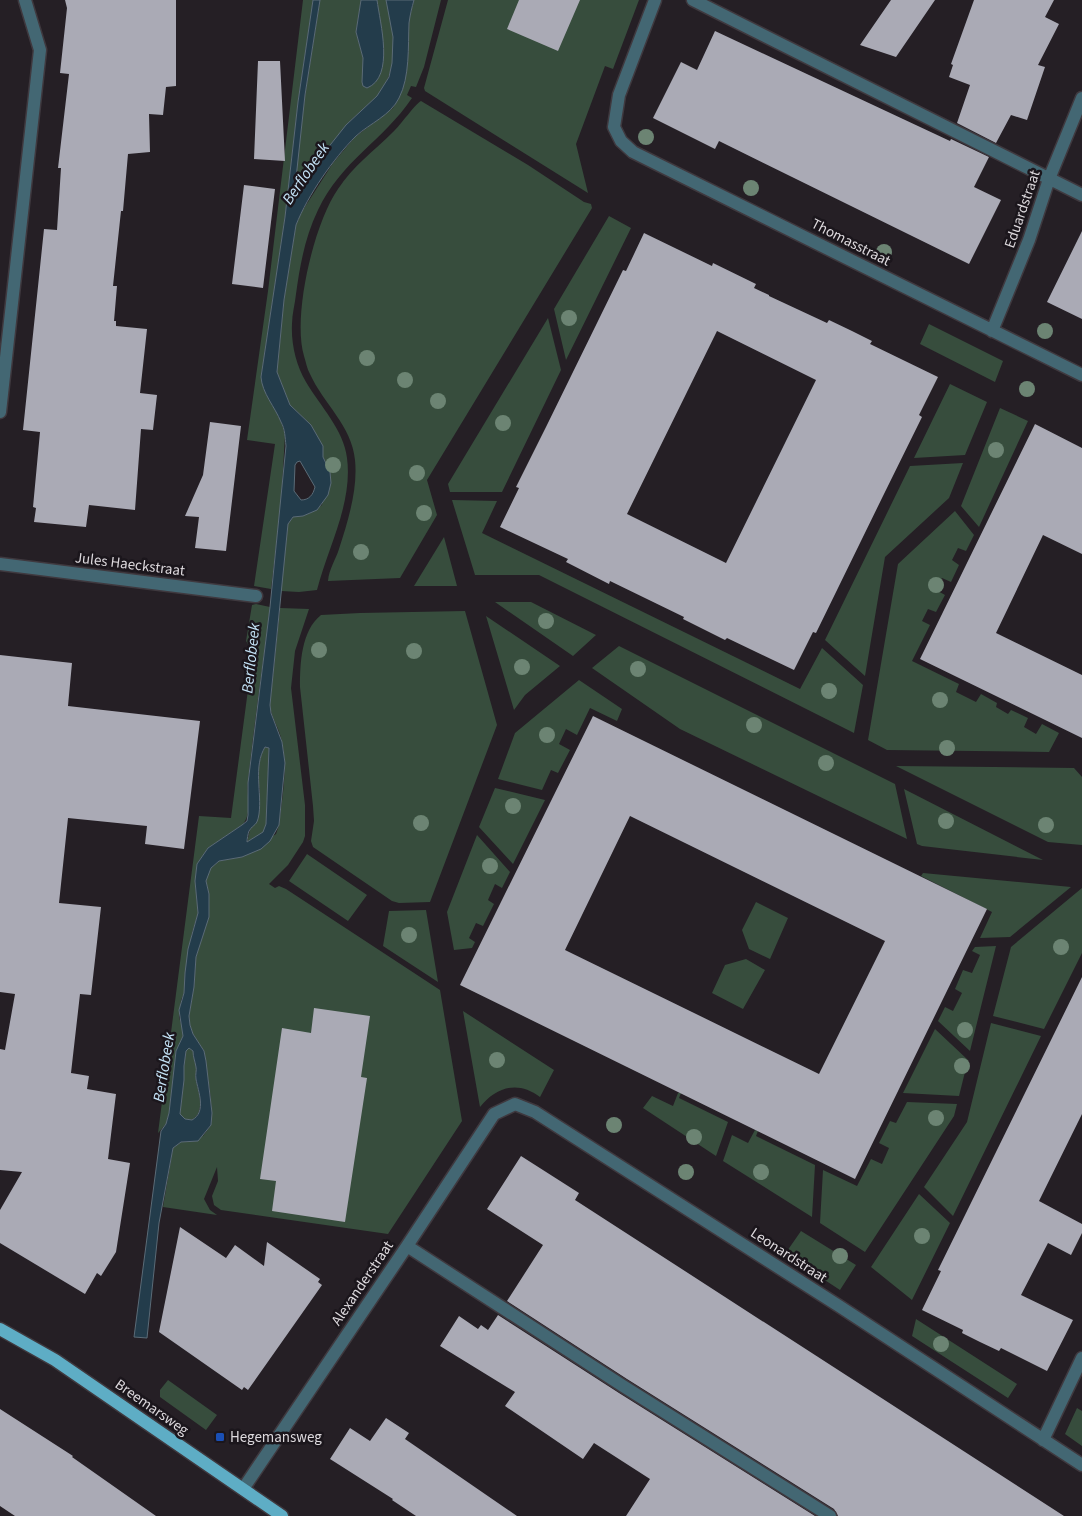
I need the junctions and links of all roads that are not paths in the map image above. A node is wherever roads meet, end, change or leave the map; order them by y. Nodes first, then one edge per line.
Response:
1 (25, 0) edge
2 (655, 0) edge
3 (693, 0) edge
4 (1082, 98) edge
5 (1049, 179) junction
6 (1082, 195) edge
7 (5, 320) edge
8 (992, 331) junction
9 (1082, 375) edge
10 (0, 412) edge
11 (0, 564) edge
12 (256, 596) dead end
13 (515, 1104) joint
14 (407, 1246) junction
15 (0, 1330) edge
16 (1082, 1358) edge
17 (1043, 1440) junction
18 (1082, 1465) edge
19 (243, 1489) junction
20 (282, 1516) edge
21 (830, 1516) edge

1 - 7 street
2 - 8 street, Thomasstraat
3 - 5 street
4 - 5 street, Eduardstraat
5 - 6 street
5 - 8 street, Eduardstraat
7 - 10 street
8 - 9 street, Thomasstraat
11 - 12 street, Jules Haeckstraat
13 - 14 street, Alexanderstraat
13 - 17 street, Leonardstraat
14 - 19 street, Alexanderstraat
14 - 21 street
15 - 19 main road, Breemarsweg
16 - 17 street
17 - 18 street, Leonardstraat
19 - 20 main road, Breemarsweg

